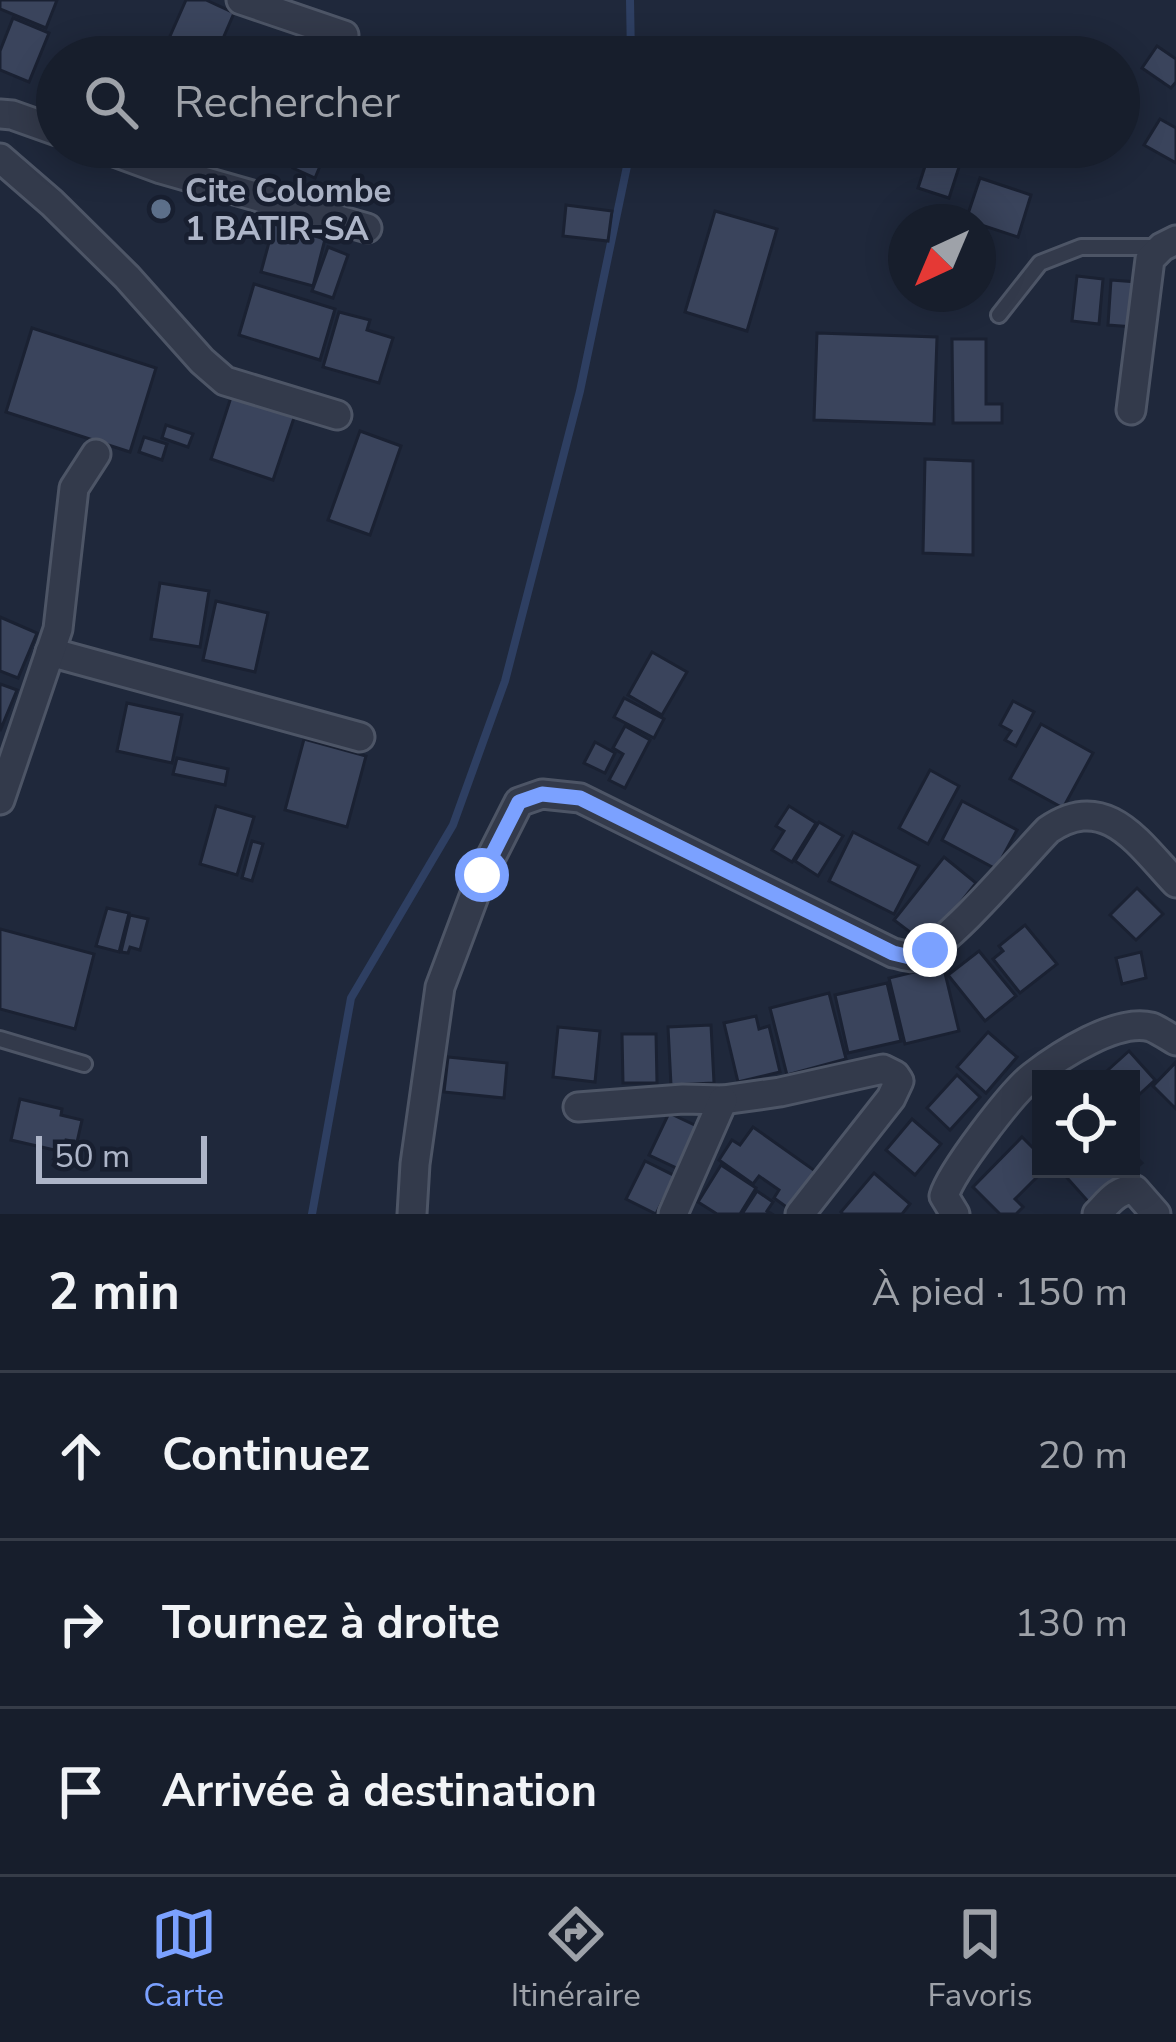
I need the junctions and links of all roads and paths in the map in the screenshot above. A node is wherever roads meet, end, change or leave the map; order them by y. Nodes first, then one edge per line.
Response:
1 (241, 0) edge
2 (344, 35) dead end
3 (0, 114) edge
4 (36, 124) edge
5 (0, 158) edge
6 (158, 168) edge
7 (367, 228) dead end
8 (1169, 243) edge
9 (999, 315) dead end
10 (1130, 410) dead end
11 (337, 415) dead end
12 (96, 454) dead end
13 (50, 652) junction
14 (360, 736) dead end
15 (0, 800) edge
16 (1176, 883) edge
17 (0, 1039) edge
18 (1176, 1041) edge
19 (84, 1064) dead end
20 (723, 1100) junction
21 (578, 1107) dead end
22 (806, 1212) edge
23 (412, 1214) edge
24 (673, 1214) edge
25 (955, 1214) edge
26 (1097, 1214) edge
27 (1156, 1214) edge

1 - 2 street
3 - 4 street
5 - 11 street
6 - 7 street
8 - 9 lane
8 - 10 street
12 - 13 street
13 - 14 street
13 - 15 street
16 - 23 street
17 - 19 lane
18 - 25 street
20 - 21 street
20 - 22 street
20 - 24 street
26 - 27 street

